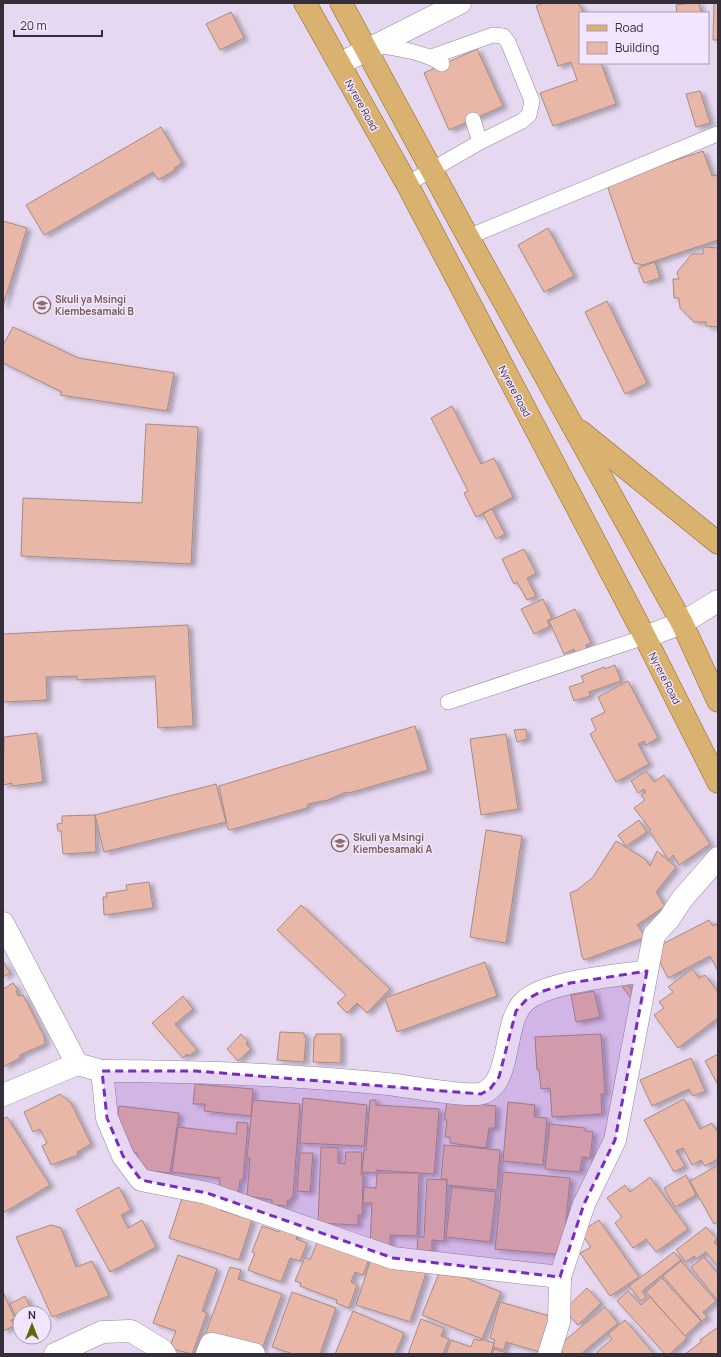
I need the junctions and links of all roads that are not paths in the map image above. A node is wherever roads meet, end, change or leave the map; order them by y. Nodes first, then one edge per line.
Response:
1 (305, 3) edge
2 (341, 3) edge
3 (460, 3) edge
4 (372, 47) junction
5 (339, 64) junction
6 (473, 120) dead end
7 (717, 134) dead end
8 (480, 142) junction
9 (432, 170) junction
10 (407, 184) junction
11 (468, 237) junction
12 (571, 424) junction
13 (718, 543) edge
14 (718, 601) edge
15 (682, 623) junction
16 (645, 637) junction
17 (718, 700) edge
18 (448, 702) dead end
19 (717, 778) edge
20 (718, 858) edge
21 (3, 922) edge
22 (647, 971) junction
23 (77, 1064) junction
24 (102, 1071) junction
25 (3, 1095) edge
26 (560, 1277) junction
27 (55, 1354) edge
28 (165, 1354) edge
29 (206, 1354) edge
30 (254, 1354) edge
31 (548, 1354) edge

1 - 5 main road, Nyrere Road
2 - 4 main road
3 - 4 street
4 - 5 street
4 - 8 lane
4 - 9 main road
5 - 10 main road, Nyrere Road
6 - 8 lane
7 - 11 lane
8 - 9 lane
9 - 10 lane
9 - 11 main road
10 - 16 main road, Nyrere Road
11 - 12 main road
12 - 13 main road
12 - 15 main road
14 - 15 street
15 - 16 street
15 - 17 main road
16 - 18 lane
16 - 19 main road, Nyrere Road
20 - 22 street
21 - 23 street
22 - 24 street
22 - 26 street
23 - 24 street
23 - 25 street
24 - 26 street
26 - 31 street
27 - 28 street
29 - 30 street

